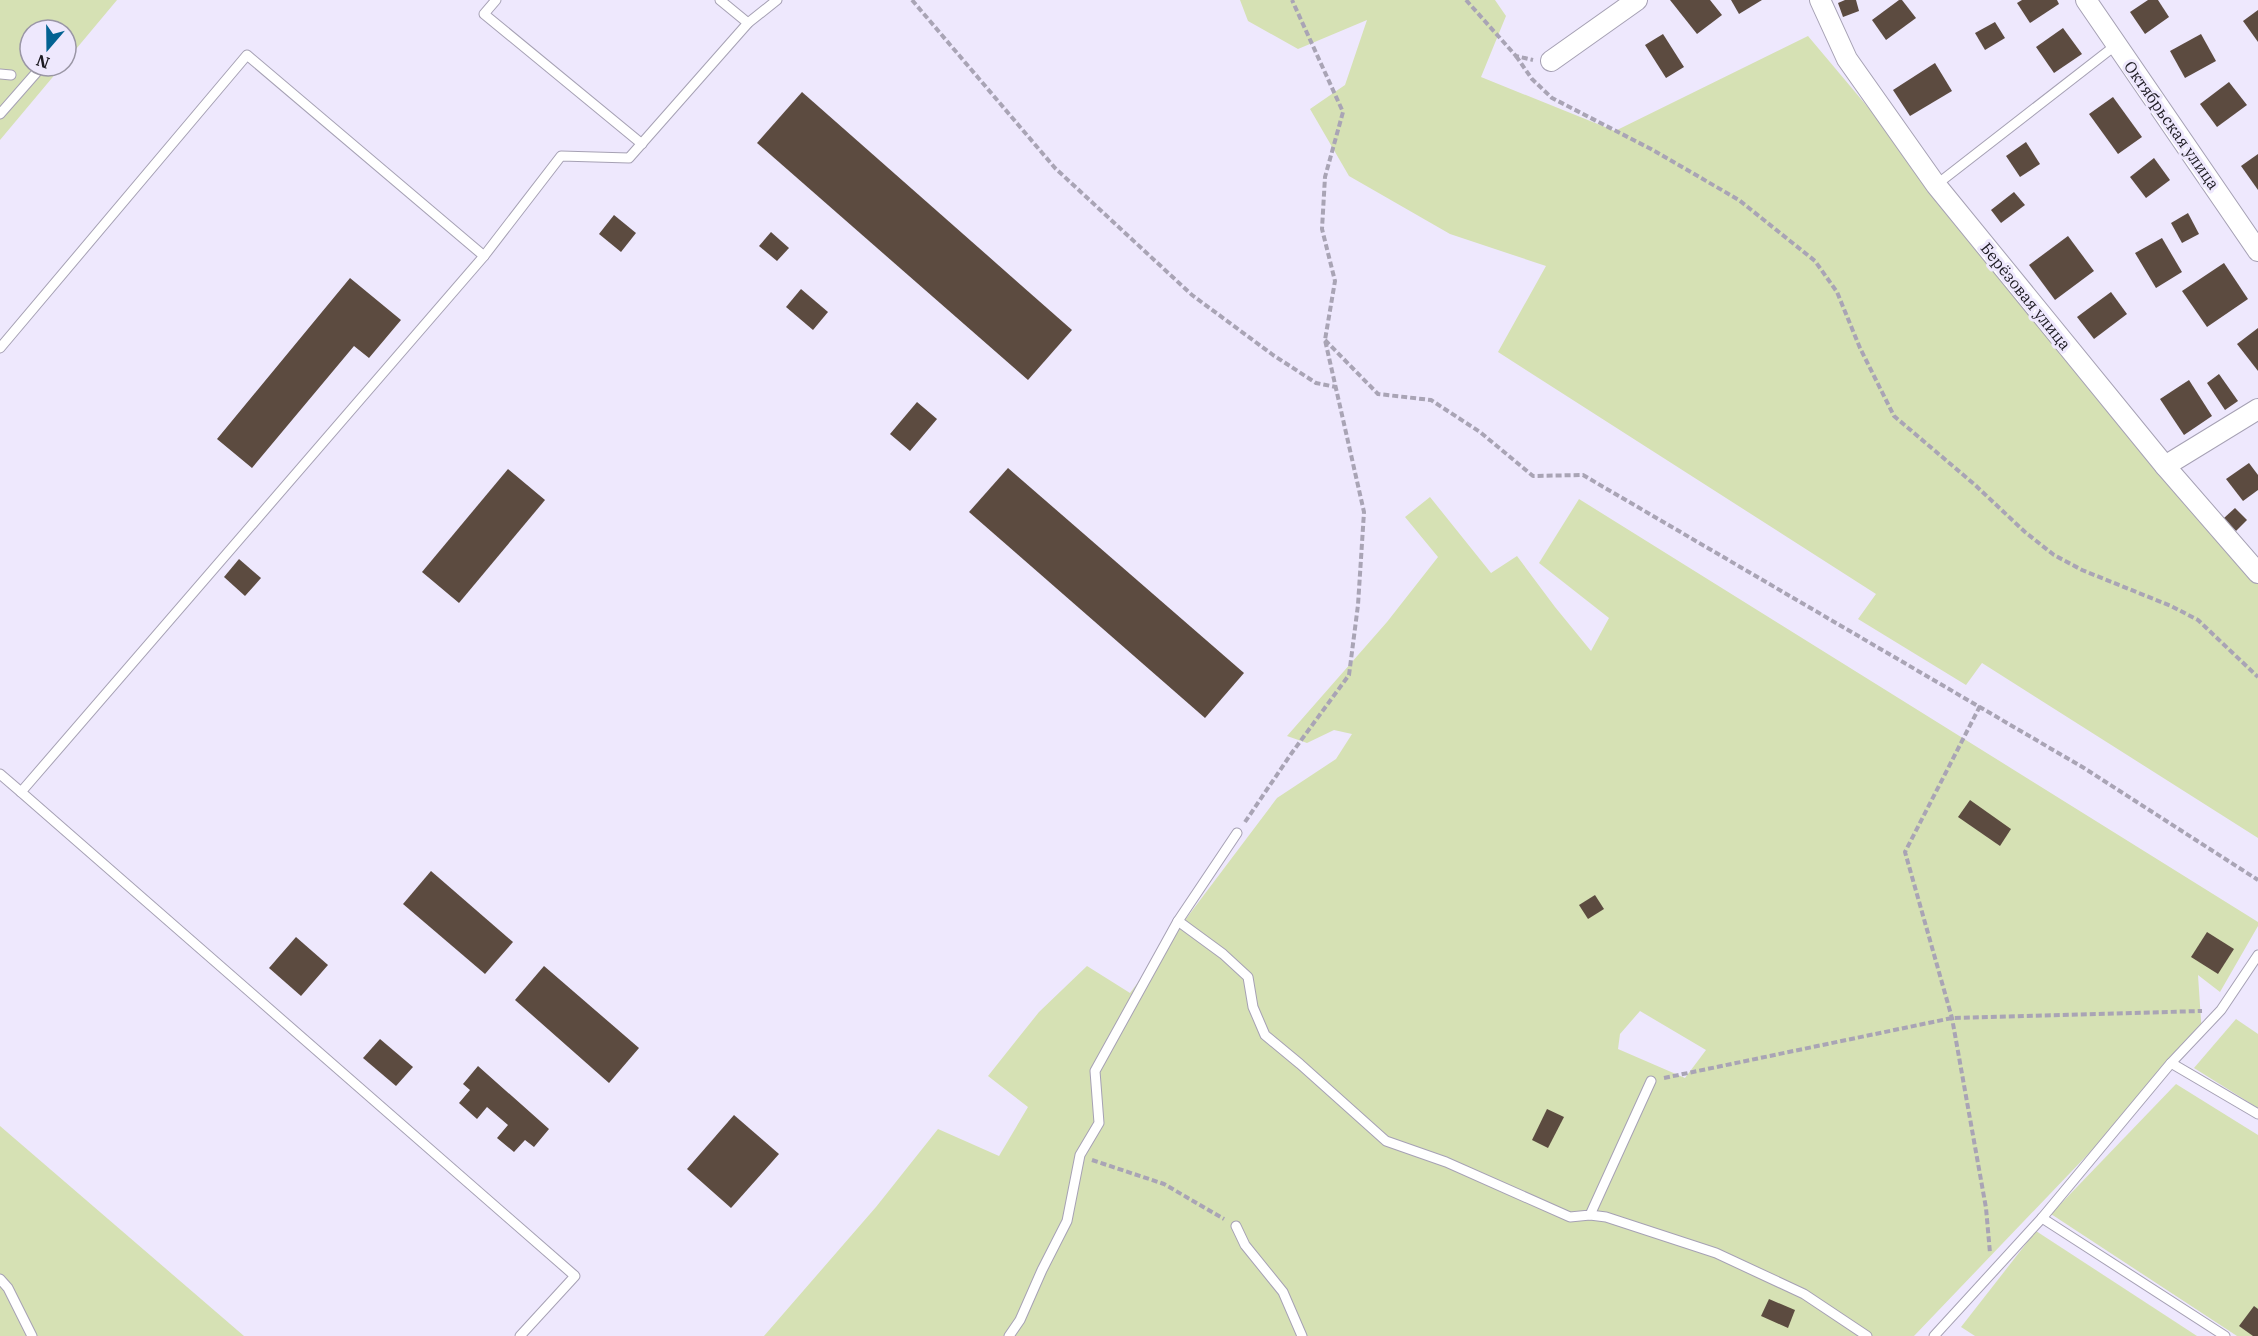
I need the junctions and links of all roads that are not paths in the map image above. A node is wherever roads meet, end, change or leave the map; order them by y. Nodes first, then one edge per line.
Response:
1 (496, 0) edge
2 (720, 0) edge
3 (777, 0) edge
4 (1637, 0) edge
5 (1820, 0) edge
6 (2086, 0) edge
7 (748, 23) junction
8 (2116, 45) junction
9 (1551, 61) road end
10 (0, 74) edge
11 (11, 75) dead end
12 (32, 78) edge
13 (0, 114) edge
14 (642, 144) junction
15 (1936, 185) junction
16 (2258, 250) edge
17 (484, 256) junction
18 (0, 348) edge
19 (2258, 409) edge
20 (2165, 466) junction
21 (2258, 573) edge
22 (0, 774) edge
23 (21, 792) junction
24 (1237, 833) road end
25 (1178, 921) junction
26 (2258, 955) edge
27 (2171, 1063) junction
28 (1651, 1081) road end
29 (2258, 1114) edge
30 (1590, 1215) junction
31 (2042, 1218) junction
32 (1236, 1226) road end
33 (0, 1279) edge
34 (32, 1336) edge
35 (520, 1336) edge
36 (1009, 1336) edge
37 (1302, 1336) edge
38 (1867, 1336) edge
39 (1934, 1336) edge
40 (2225, 1336) edge

1 - 14 lane
2 - 7 lane
3 - 7 lane
4 - 9 street
5 - 15 street, Берёзовая улица
6 - 8 street, Октябрьская улица
7 - 14 lane
8 - 15 lane
8 - 16 street, Октябрьская улица
10 - 11 lane
12 - 13 lane
14 - 17 lane
15 - 20 street, Берёзовая улица
17 - 18 lane
17 - 23 lane
19 - 20 street
20 - 21 street, Берёзовая улица
22 - 23 lane
23 - 35 lane
24 - 25 lane
25 - 30 lane
25 - 36 lane
26 - 27 lane
27 - 29 lane
27 - 31 lane
28 - 30 lane
30 - 38 lane
31 - 39 lane
31 - 40 lane
32 - 37 lane
33 - 34 lane

